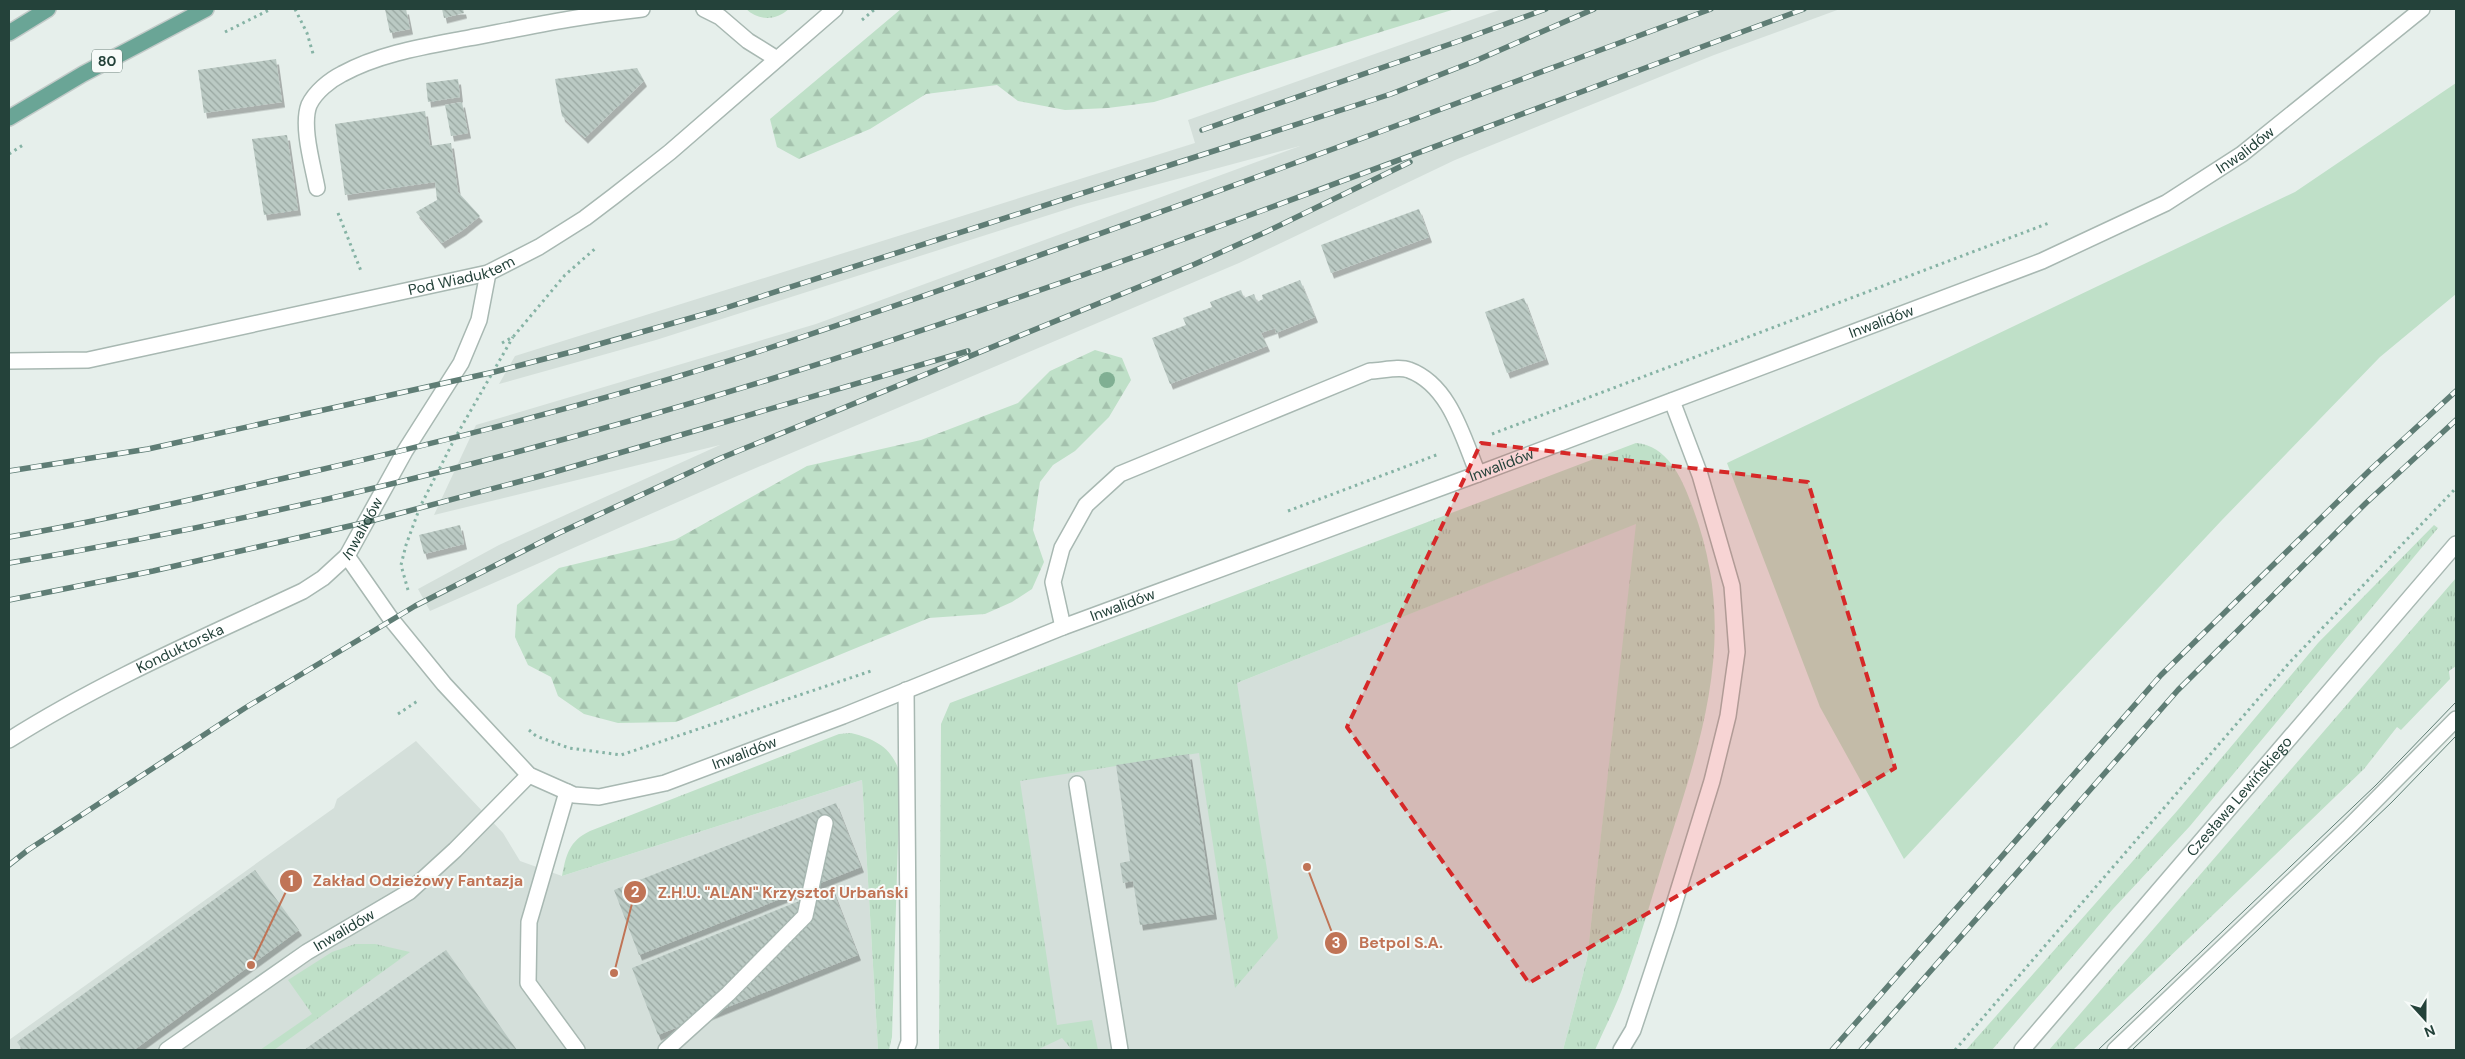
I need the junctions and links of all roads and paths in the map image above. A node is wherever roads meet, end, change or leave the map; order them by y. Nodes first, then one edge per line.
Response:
1 (48, 9) edge
2 (206, 9) edge
3 (295, 9) edge
4 (642, 9) edge
5 (704, 9) edge
6 (835, 9) edge
7 (2422, 9) edge
8 (9, 32) edge
9 (777, 60) junction
10 (324, 86) junction
11 (9, 118) edge
12 (317, 188) dead end
13 (338, 213) dead end
14 (2059, 220) dead end
15 (488, 274) junction
16 (371, 298) junction
17 (512, 337) dead end
18 (9, 362) edge
19 (1672, 401) junction
20 (1466, 443) junction
21 (1478, 474) junction
22 (2456, 488) edge
23 (1280, 514) dead end
24 (2456, 544) edge
25 (347, 556) junction
26 (412, 598) dead end
27 (1062, 627) junction
28 (883, 666) dead end
29 (906, 690) junction
30 (424, 697) dead end
31 (398, 714) dead end
32 (2456, 719) edge
33 (522, 723) dead end
34 (9, 740) edge
35 (529, 775) junction
36 (1077, 784) dead end
37 (567, 792) junction
38 (826, 823) dead end
39 (167, 1050) edge
40 (577, 1050) edge
41 (666, 1050) edge
42 (906, 1050) edge
43 (1120, 1050) edge
44 (1621, 1050) edge
45 (1955, 1050) edge
46 (2022, 1050) edge
47 (2115, 1050) edge

1 - 8 main road
2 - 11 main road, 80
3 - 10 path
4 - 10 street
5 - 9 street
6 - 9 street, Pod Wiaduktem
7 - 19 street, Inwalidów
9 - 15 street, Pod Wiaduktem
10 - 12 street
13 - 16 path
14 - 20 path
15 - 16 street, Pod Wiaduktem
15 - 25 street, Inwalidów
16 - 18 street, Pod Wiaduktem
17 - 26 path
19 - 21 street, Inwalidów
19 - 44 street
20 - 21 street
20 - 23 path
20 - 27 street
21 - 27 street, Inwalidów
22 - 45 path
24 - 46 street, Czesława Lewińskiego
25 - 34 street, Konduktorska
25 - 35 street, Inwalidów
27 - 29 street, Inwalidów
28 - 33 path
29 - 37 street, Inwalidów
29 - 42 street
30 - 31 path
32 - 47 street
35 - 37 street, Inwalidów
35 - 39 street, Inwalidów
36 - 43 street
37 - 40 street
38 - 41 street

